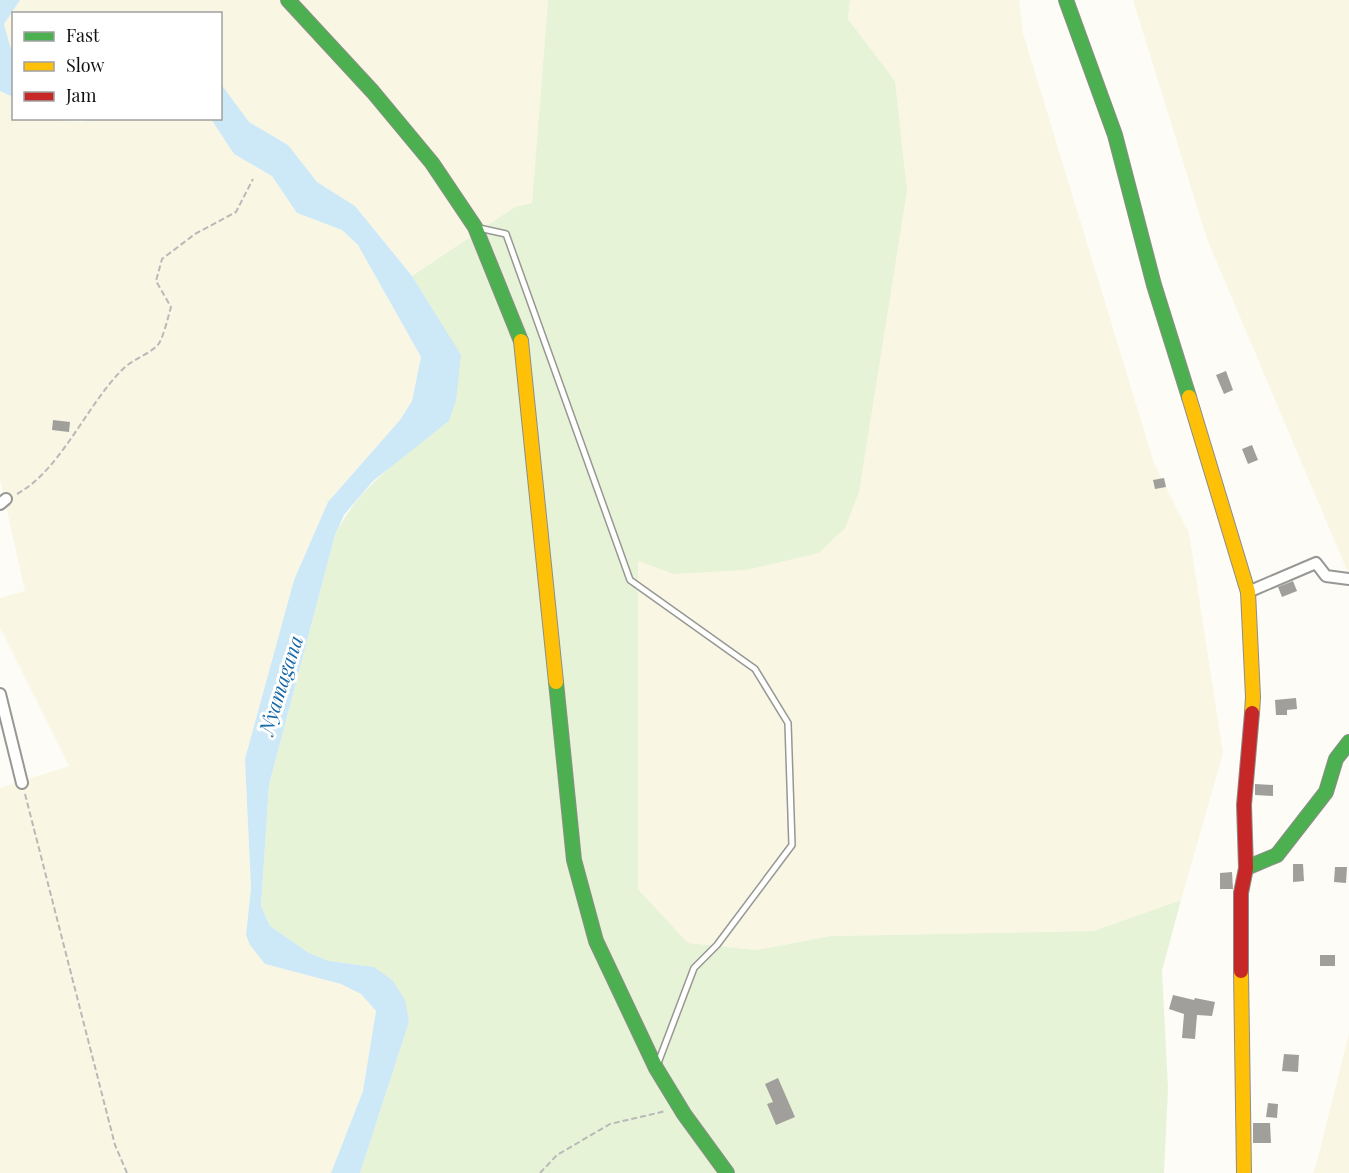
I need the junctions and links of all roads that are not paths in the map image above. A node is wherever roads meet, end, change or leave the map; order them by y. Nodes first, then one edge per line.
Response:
1 (288, 0) edge
2 (1066, 0) edge
3 (475, 226) junction
4 (1349, 579) edge
5 (1248, 592) junction
6 (0, 694) edge
7 (1349, 742) edge
8 (22, 783) road end
9 (1246, 868) junction
10 (656, 1068) junction
11 (727, 1173) edge
12 (1244, 1173) edge

1 - 3 street
2 - 5 street
3 - 10 street
3 - 10 lane
4 - 5 street
5 - 9 street
6 - 8 street
7 - 9 street
9 - 12 street
10 - 11 street

